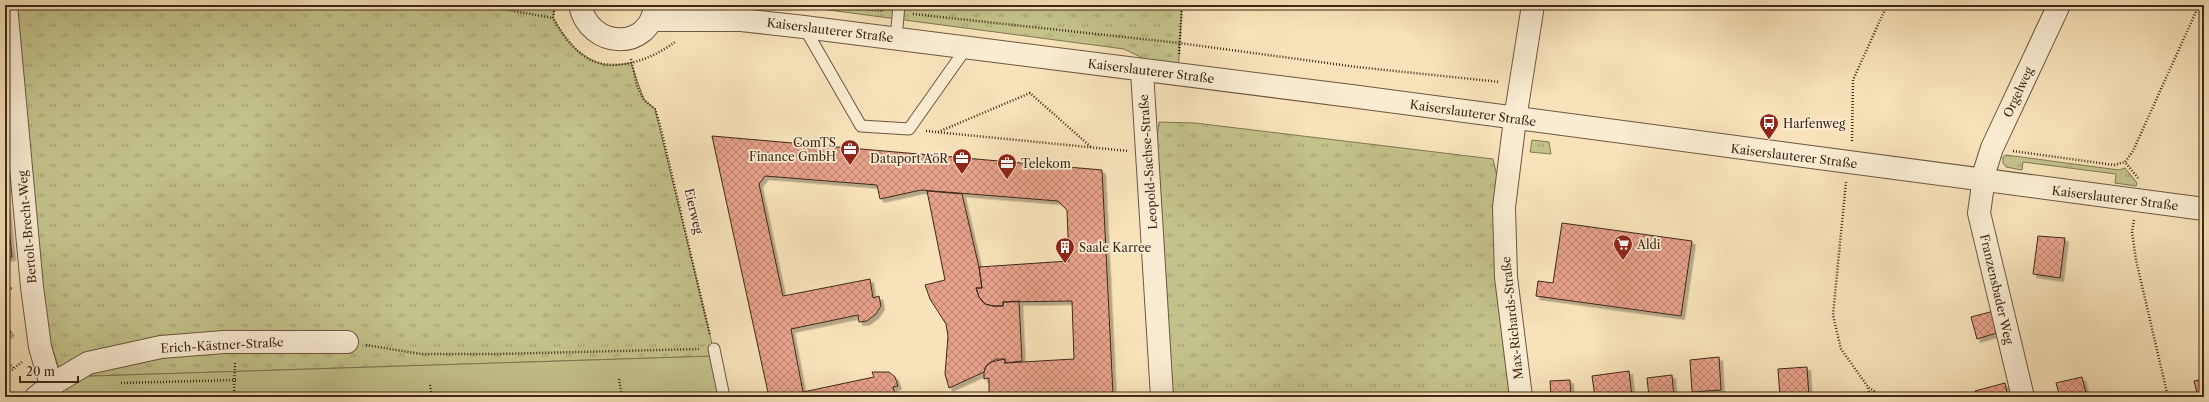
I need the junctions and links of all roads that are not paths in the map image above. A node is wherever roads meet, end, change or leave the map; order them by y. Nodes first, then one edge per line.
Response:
1 (6, 5) edge
2 (579, 5) edge
3 (691, 5) edge
4 (1533, 5) edge
5 (2059, 5) edge
6 (899, 9) edge
7 (653, 13) edge
8 (741, 20) junction
9 (804, 27) junction
10 (896, 38) junction
11 (967, 47) junction
12 (1142, 70) junction
13 (1515, 119) junction
14 (1984, 180) junction
15 (2204, 209) edge
16 (347, 342) road end
17 (714, 349) road end
18 (48, 393) edge
19 (724, 397) edge
20 (1162, 397) edge
21 (1521, 397) edge
22 (2023, 397) edge

1 - 18 street, Bertolt-Brecht-Weg
2 - 7 street
3 - 8 street, Kaiserslauterer Straße
4 - 13 street
5 - 14 street, Orgelweg
6 - 10 lane
7 - 8 street, Kaiserslauterer Straße
8 - 9 street, Kaiserslauterer Straße
9 - 10 street, Kaiserslauterer Straße
9 - 11 lane
10 - 11 street, Kaiserslauterer Straße
11 - 12 street, Kaiserslauterer Straße
12 - 13 street, Kaiserslauterer Straße
12 - 20 street, Leopold-Sachse-Straße
13 - 14 street, Kaiserslauterer Straße
13 - 21 street, Max-Richards-Straße
14 - 15 street, Kaiserslauterer Straße
14 - 22 street, Franzensbader Weg
16 - 18 street, Erich-Kästner-Straße
17 - 19 lane

